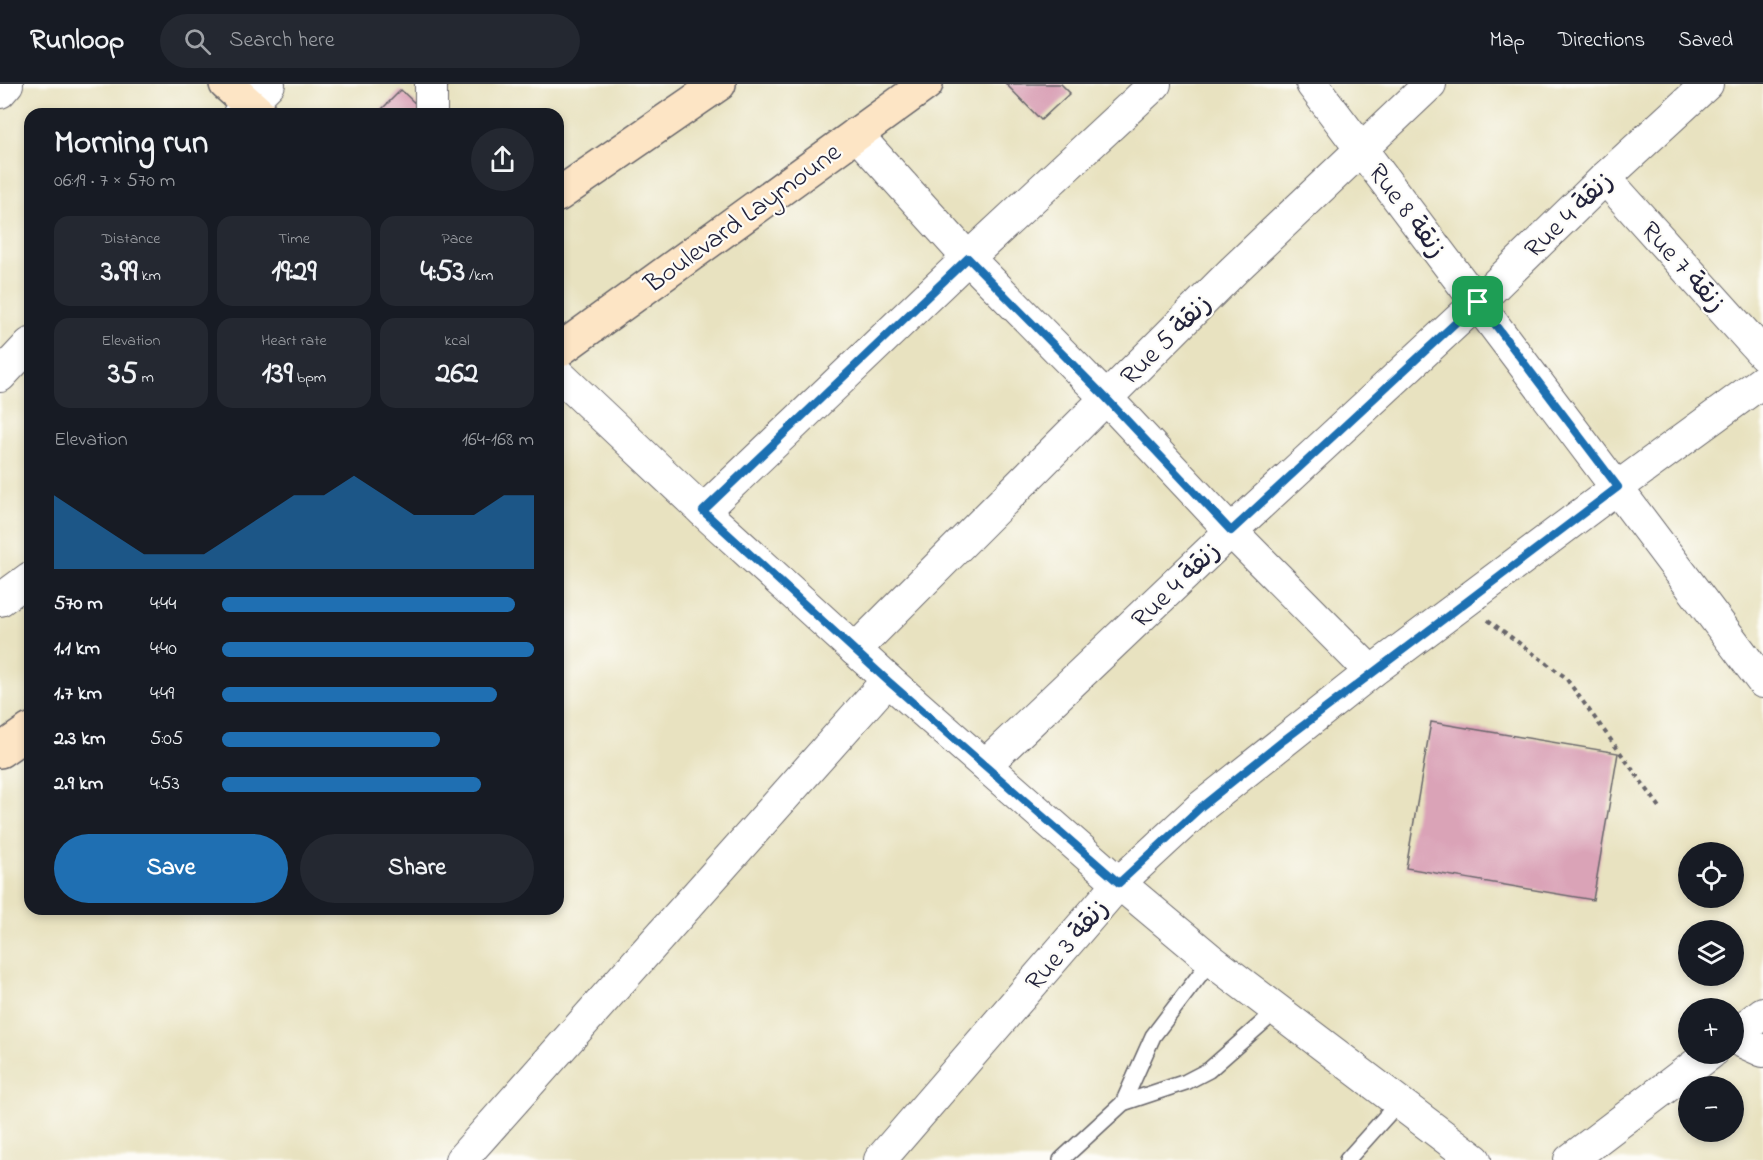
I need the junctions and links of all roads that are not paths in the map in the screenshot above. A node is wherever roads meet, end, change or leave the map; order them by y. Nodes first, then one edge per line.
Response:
1 (7, 84) edge
2 (431, 84) edge
3 (719, 84) edge
4 (926, 84) edge
5 (1155, 84) edge
6 (1312, 84) edge
7 (1430, 84) edge
8 (1707, 84) edge
9 (0, 92) edge
10 (431, 108) edge
11 (856, 134) junction
12 (1363, 149) junction
13 (1605, 178) junction
14 (564, 191) edge
15 (968, 258) junction
16 (1478, 302) junction
17 (564, 347) edge
18 (24, 350) edge
19 (1763, 354) edge
20 (0, 376) edge
21 (564, 380) edge
22 (1763, 381) edge
23 (1106, 398) junction
24 (1618, 487) junction
25 (703, 511) junction
26 (1231, 531) junction
27 (24, 582) edge
28 (0, 600) edge
29 (855, 650) junction
30 (1371, 672) junction
31 (888, 681) junction
32 (1763, 682) edge
33 (24, 734) edge
34 (0, 752) edge
35 (985, 765) junction
36 (1119, 883) junction
37 (1211, 960) junction
38 (1277, 1010) junction
39 (1763, 1013) edge
40 (1744, 1029) edge
41 (1744, 1042) edge
42 (1763, 1051) edge
43 (1696, 1064) edge
44 (1399, 1102) junction
45 (1123, 1103) junction
46 (460, 1160) edge
47 (880, 1160) edge
48 (1061, 1160) edge
49 (1347, 1160) edge
50 (1475, 1160) edge
51 (1569, 1160) edge

1 - 9 street
2 - 10 street
3 - 14 street
4 - 11 street, Boulevard Laymoune
5 - 15 street
6 - 12 street, Rue 8 زنقة
7 - 12 street, Rue 5 زنقة
8 - 13 street, Rue 4 زنقة
11 - 15 street
11 - 17 street, Boulevard Laymoune
12 - 16 street, Rue 8 زنقة
12 - 23 street, Rue 5 زنقة
13 - 16 street, Rue 4 زنقة
13 - 19 street, Rue 7 زنقة
15 - 23 street
15 - 25 street
16 - 24 street, Rue 8 زنقة
16 - 26 street, Rue 4 زنقة
18 - 20 street
21 - 25 street
22 - 24 street, Rue 3 زنقة
23 - 26 street
23 - 29 street, Rue 5 زنقة
24 - 30 street, Rue 3 زنقة
24 - 32 street, Rue 8 زنقة
25 - 29 street
26 - 30 street
26 - 35 street, Rue 4 زنقة
27 - 28 street
29 - 31 street
30 - 36 street, Rue 3 زنقة
31 - 35 street
31 - 46 street
33 - 34 street
35 - 36 street
36 - 37 street
36 - 47 street, Rue 3 زنقة
37 - 38 street
37 - 45 lane
38 - 44 street
38 - 45 lane
39 - 40 street
41 - 42 street
43 - 51 street
44 - 49 lane
44 - 50 street
45 - 48 lane

